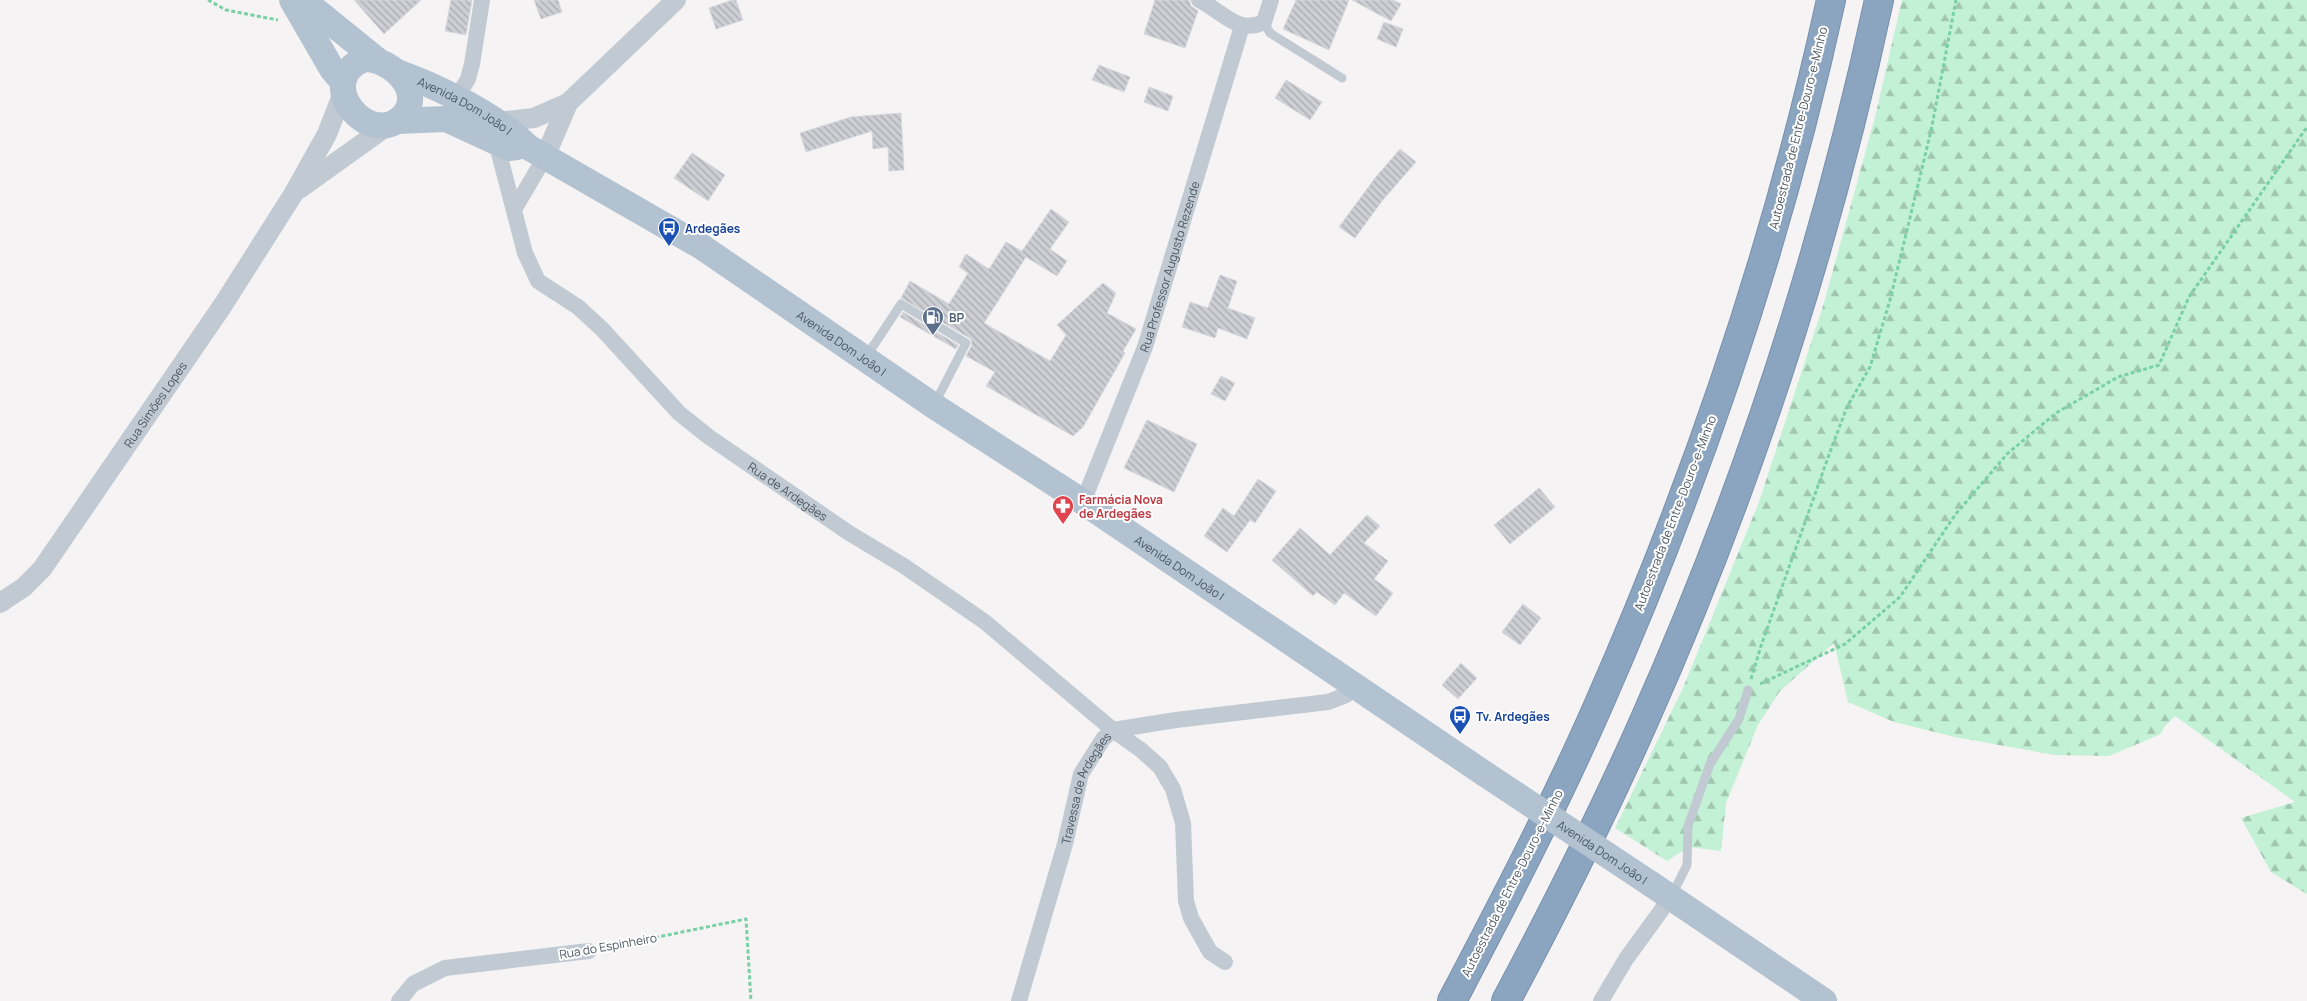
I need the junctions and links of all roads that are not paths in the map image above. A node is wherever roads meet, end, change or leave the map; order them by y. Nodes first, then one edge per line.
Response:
1 (292, 0) edge
2 (482, 0) edge
3 (676, 0) edge
4 (1199, 0) edge
5 (1271, 0) edge
6 (1831, 0) edge
7 (1880, 0) edge
8 (304, 13) edge
9 (1264, 22) junction
10 (1242, 26) junction
11 (386, 66) junction
12 (1342, 78) dead end
13 (342, 87) junction
14 (456, 99) junction
15 (568, 103) junction
16 (392, 124) junction
17 (496, 132) junction
18 (536, 152) junction
19 (294, 193) junction
20 (515, 208) junction
21 (865, 358) junction
22 (934, 406) junction
23 (1083, 502) junction
24 (0, 603) edge
25 (1355, 687) junction
26 (1748, 690) road end
27 (1113, 730) junction
28 (1661, 890) junction
29 (589, 951) road end
30 (1225, 962) dead end
31 (399, 1001) edge
32 (1019, 1001) edge
33 (1452, 1001) edge
34 (1506, 1001) edge
35 (1601, 1001) edge
36 (1824, 1001) edge

1 - 8 main road
2 - 14 street
3 - 15 street
4 - 10 street
5 - 9 street
6 - 33 highway, Autoestrada de Entre-Douro-e-Minho
7 - 34 highway
8 - 11 main road
8 - 13 main road
9 - 10 street
9 - 12 lane
10 - 23 street, Rua Professor Augusto Rezende
11 - 13 main road
11 - 14 main road, Avenida Dom João I
11 - 16 main road
13 - 16 main road
13 - 19 street, Rua Simões Lopes
14 - 17 main road, Avenida Dom João I
15 - 17 street
15 - 18 street
16 - 17 main road, Avenida Dom João I
16 - 19 street, Rua Simões Lopes
17 - 18 main road, Avenida Dom João I
17 - 20 street, Rua de Ardegães
18 - 20 street
18 - 21 main road, Avenida Dom João I
19 - 24 street, Rua Simões Lopes
20 - 27 street, Rua de Ardegães
21 - 22 main road, Avenida Dom João I
21 - 22 lane
22 - 23 main road, Avenida Dom João I
23 - 25 main road, Avenida Dom João I
25 - 27 street, Travessa de Ardegães
25 - 28 main road, Avenida Dom João I, bridge
26 - 28 lane
27 - 30 street, Rua de Ardegães
27 - 32 street, Travessa de Ardegães
28 - 35 street
28 - 36 main road, Avenida Dom João I
29 - 31 street, Rua do Espinheiro

